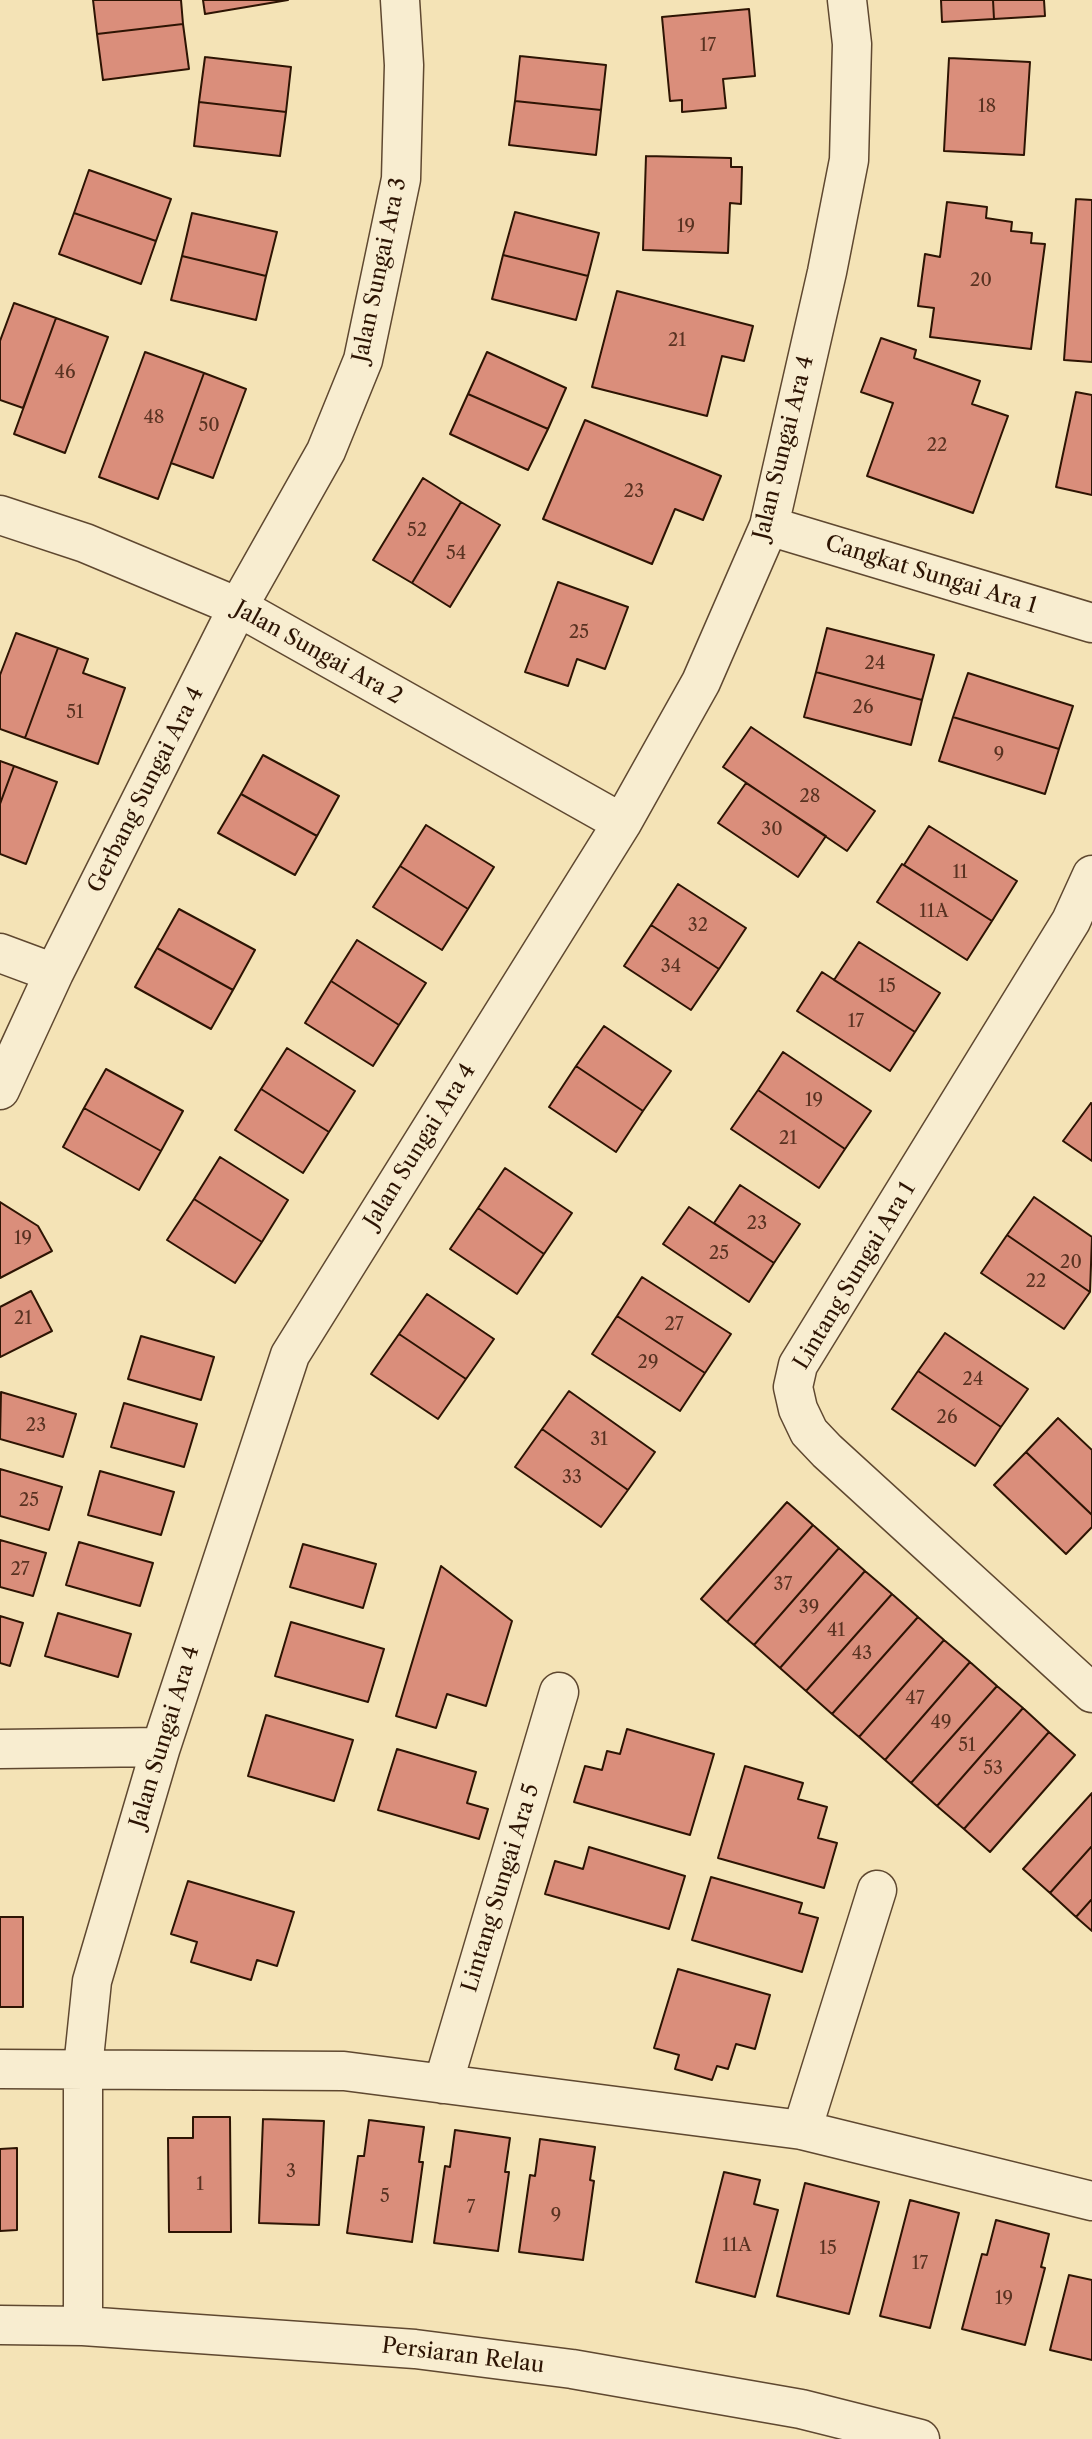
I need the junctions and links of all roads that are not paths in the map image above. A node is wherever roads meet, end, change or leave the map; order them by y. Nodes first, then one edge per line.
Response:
1 (400, 0) edge
2 (847, 0) edge
3 (0, 515) edge
4 (769, 526) junction
5 (238, 607) junction
6 (1092, 623) edge
7 (622, 823) junction
8 (1092, 875) edge
9 (0, 953) edge
10 (54, 973) junction
11 (0, 1090) edge
12 (1091, 1689) edge
13 (559, 1692) dead end
14 (161, 1747) junction
15 (0, 1749) edge
16 (877, 1890) dead end
17 (83, 2068) junction
18 (0, 2069) edge
19 (443, 2084) junction
20 (802, 2130) junction
21 (1092, 2201) edge
22 (0, 2325) edge
23 (83, 2326) junction
24 (920, 2439) edge

1 - 5 street, Jalan Sungai Ara 3
2 - 4 street, Jalan Sungai Ara 4
3 - 5 street, Jalan Sungai Ara 2
4 - 6 street, Cangkat Sungai Ara 1
4 - 7 street, Jalan Sungai Ara 4
5 - 7 street, Jalan Sungai Ara 2
5 - 10 street, Gerbang Sungai Ara 4
7 - 14 street, Jalan Sungai Ara 4
8 - 12 street, Lintang Sungai Ara 1
9 - 10 street
10 - 11 street, Gerbang Sungai Ara 4
13 - 19 street, Lintang Sungai Ara 5
14 - 15 street
14 - 17 street, Jalan Sungai Ara 4
16 - 20 street
17 - 18 street
17 - 19 street
17 - 23 street, Jalan Sungai Ara 4
19 - 20 street
20 - 21 street
22 - 23 street, Persiaran Relau
23 - 24 street, Persiaran Relau

